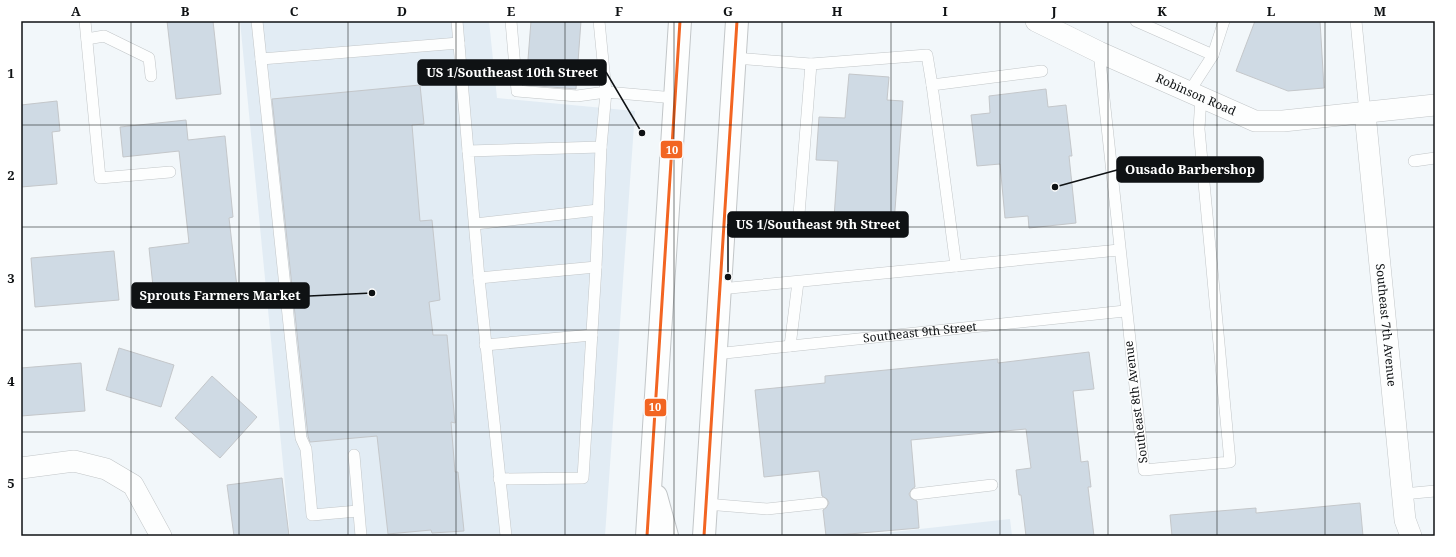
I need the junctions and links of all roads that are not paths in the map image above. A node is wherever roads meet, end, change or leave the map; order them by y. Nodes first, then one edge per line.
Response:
1 (85, 21) edge
2 (257, 21) edge
3 (457, 21) edge
4 (511, 21) edge
5 (599, 21) edge
6 (680, 21) edge
7 (737, 21) edge
8 (1036, 21) edge
9 (1136, 21) edge
10 (1224, 21) edge
11 (1356, 21) edge
12 (86, 39) junction
13 (459, 43) junction
14 (1099, 52) junction
15 (1213, 55) junction
16 (734, 58) junction
17 (261, 59) junction
18 (811, 64) junction
19 (1042, 71) dead end
20 (151, 76) dead end
21 (932, 86) junction
22 (606, 92) junction
23 (1195, 94) junction
24 (675, 98) junction
25 (1435, 105) edge
26 (1365, 113) junction
27 (600, 147) junction
28 (468, 150) junction
29 (1435, 158) edge
30 (1414, 161) dead end
31 (170, 172) dead end
32 (598, 210) junction
33 (474, 224) junction
34 (724, 226) junction
35 (1119, 250) junction
36 (956, 266) junction
37 (596, 267) junction
38 (479, 278) junction
39 (798, 282) junction
40 (720, 289) junction
41 (1125, 311) junction
42 (592, 335) junction
43 (485, 345) junction
44 (790, 346) junction
45 (715, 354) junction
46 (354, 455) dead end
47 (21, 468) edge
48 (651, 477) junction
49 (499, 479) junction
50 (992, 485) dead end
51 (1435, 491) edge
52 (916, 494) dead end
53 (1403, 494) junction
54 (822, 503) dead end
55 (706, 504) junction
56 (358, 511) junction
57 (161, 536) edge
58 (361, 536) edge
59 (506, 536) edge
60 (647, 536) edge
61 (667, 536) edge
62 (704, 536) edge
63 (1411, 536) edge

1 - 12 lane
2 - 17 lane
3 - 13 lane
4 - 22 lane
5 - 22 lane
6 - 24 main road
7 - 16 main road
8 - 14 street, Robinson Road
9 - 15 lane
10 - 15 lane
11 - 26 lane
12 - 20 lane
12 - 31 lane
13 - 17 lane
13 - 28 lane
14 - 23 street, Robinson Road
14 - 35 lane, Southeast 8th Avenue
15 - 23 lane
16 - 18 lane
16 - 34 main road
17 - 56 lane
18 - 21 lane
18 - 34 lane
19 - 21 lane
21 - 36 lane
22 - 24 lane
22 - 27 lane
23 - 26 street, Robinson Road
23 - 41 lane, Southeast 8th Avenue
24 - 48 main road
25 - 26 street
26 - 53 street, Southeast 7th Avenue
27 - 28 lane
27 - 32 lane
28 - 33 lane
29 - 30 lane
32 - 33 lane
32 - 37 lane
33 - 38 lane
34 - 40 main road
35 - 36 lane
35 - 41 lane, Southeast 8th Avenue
36 - 39 lane
37 - 38 lane
37 - 42 lane
38 - 43 lane
39 - 40 lane
39 - 44 lane
40 - 45 main road
41 - 44 lane, Southeast 9th Street
42 - 43 lane
42 - 49 lane
43 - 49 lane
44 - 45 lane, Southeast 9th Street
45 - 55 main road
46 - 56 lane
47 - 57 street
48 - 60 main road
48 - 61 main road
49 - 59 lane
50 - 52 lane
51 - 53 lane
53 - 63 street, Southeast 7th Avenue
54 - 55 lane
55 - 62 main road
56 - 58 lane

